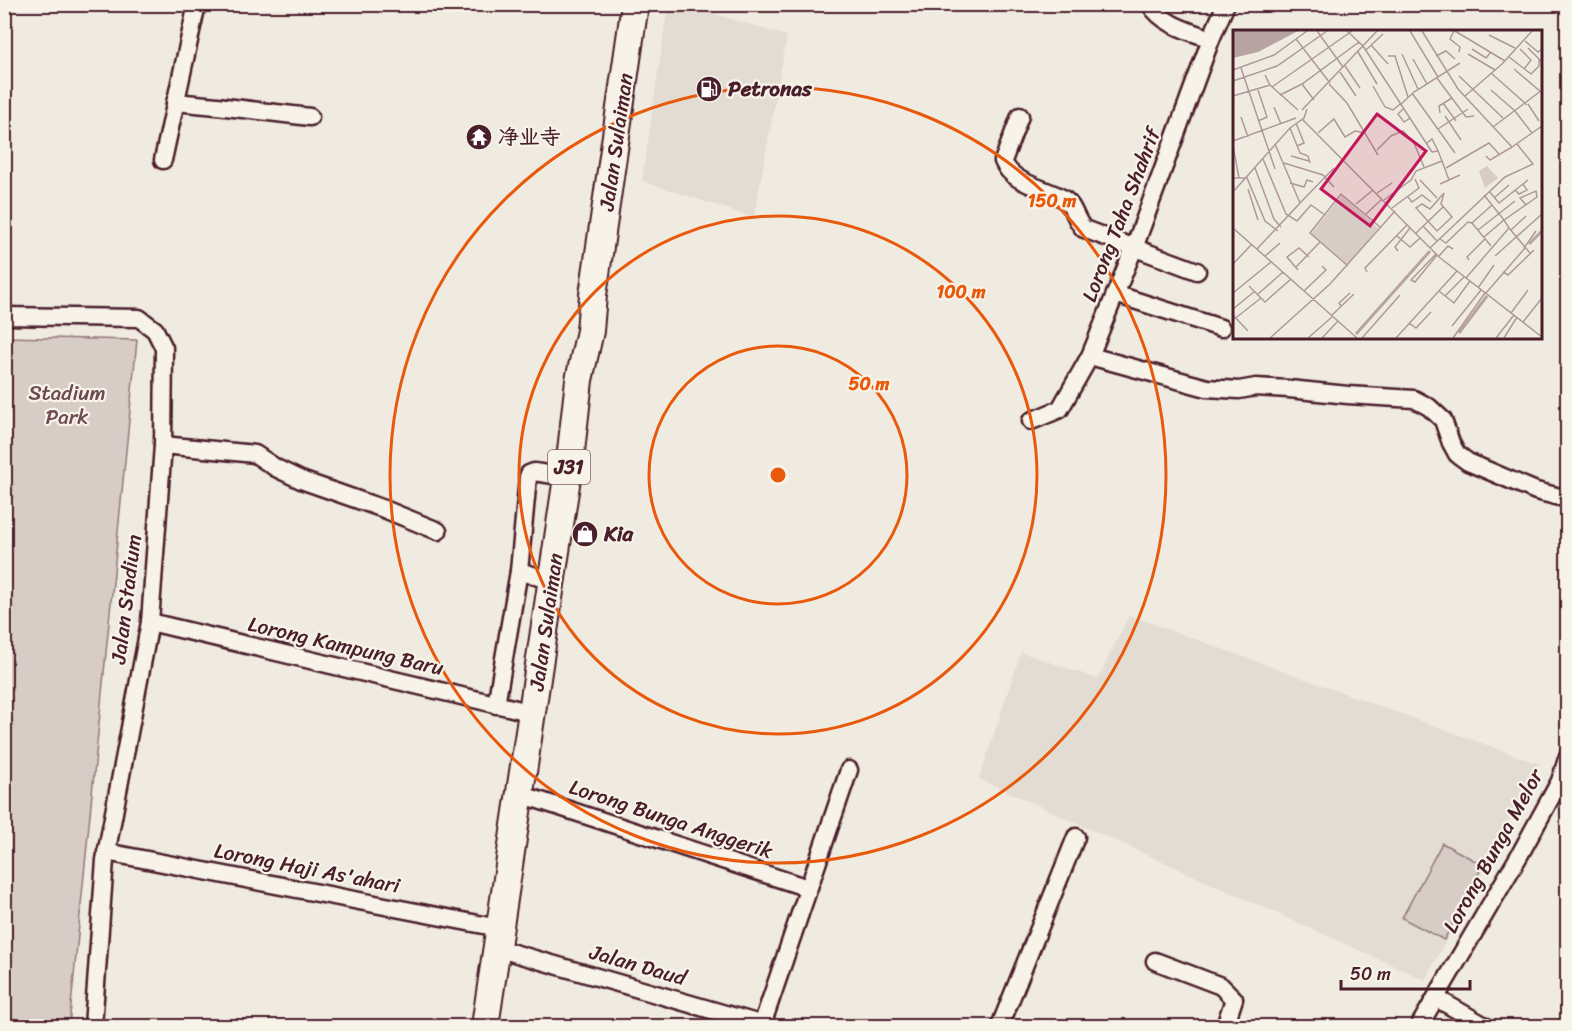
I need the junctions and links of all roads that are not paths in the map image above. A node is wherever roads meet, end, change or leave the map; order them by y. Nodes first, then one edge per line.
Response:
1 (197, 4) edge
2 (635, 4) edge
3 (1150, 4) edge
4 (1226, 4) edge
5 (1210, 39) junction
6 (175, 102) junction
7 (1020, 116) dead end
8 (310, 117) dead end
9 (163, 160) dead end
10 (1134, 248) junction
11 (1197, 271) dead end
12 (1115, 294) junction
13 (4, 316) edge
14 (1221, 328) dead end
15 (1090, 356) junction
16 (1031, 421) dead end
17 (163, 446) junction
18 (567, 477) junction
19 (1568, 499) edge
20 (438, 531) dead end
21 (519, 571) junction
22 (552, 581) junction
23 (150, 622) junction
24 (496, 705) junction
25 (533, 713) junction
26 (1568, 756) edge
27 (849, 770) dead end
28 (520, 794) junction
29 (1076, 837) dead end
30 (106, 852) junction
31 (808, 888) junction
32 (498, 938) junction
33 (1155, 961) dead end
34 (1436, 998) junction
35 (93, 1026) edge
36 (485, 1026) edge
37 (764, 1026) edge
38 (1000, 1026) edge
39 (1225, 1026) edge
40 (1419, 1026) edge
41 (1485, 1026) edge

1 - 6 street
2 - 18 main road, Jalan Sulaiman / J31
3 - 5 street
4 - 5 street, Lorong Taha Shahrif
5 - 10 street, Lorong Taha Shahrif
6 - 8 street
6 - 9 street
7 - 10 street
10 - 11 street
10 - 12 street, Lorong Taha Shahrif
12 - 14 street
12 - 15 street, Lorong Taha Shahrif
13 - 17 street, Jalan Stadium
15 - 16 street, Lorong Taha Shahrif
15 - 19 street
17 - 20 street
17 - 23 street, Jalan Stadium
18 - 21 street
18 - 22 main road, Jalan Sulaiman / J31
21 - 22 street
21 - 24 street
22 - 25 main road, Jalan Sulaiman / J31
23 - 24 street, Lorong Kampung Baru
23 - 30 street, Jalan Stadium
24 - 25 street, Lorong Kampung Baru
25 - 28 main road, Jalan Sulaiman / J31
26 - 34 street, Lorong Bunga Melor
27 - 31 street
28 - 31 street, Lorong Bunga Anggerik
28 - 32 main road, Jalan Sulaiman / J31
29 - 38 street
30 - 32 street, Lorong Haji As'ahari
30 - 35 street, Jalan Stadium
31 - 37 street
32 - 36 main road, Jalan Sulaiman / J31
32 - 37 street, Jalan Daud
33 - 39 street
34 - 40 street, Lorong Bunga Melor
34 - 41 street

